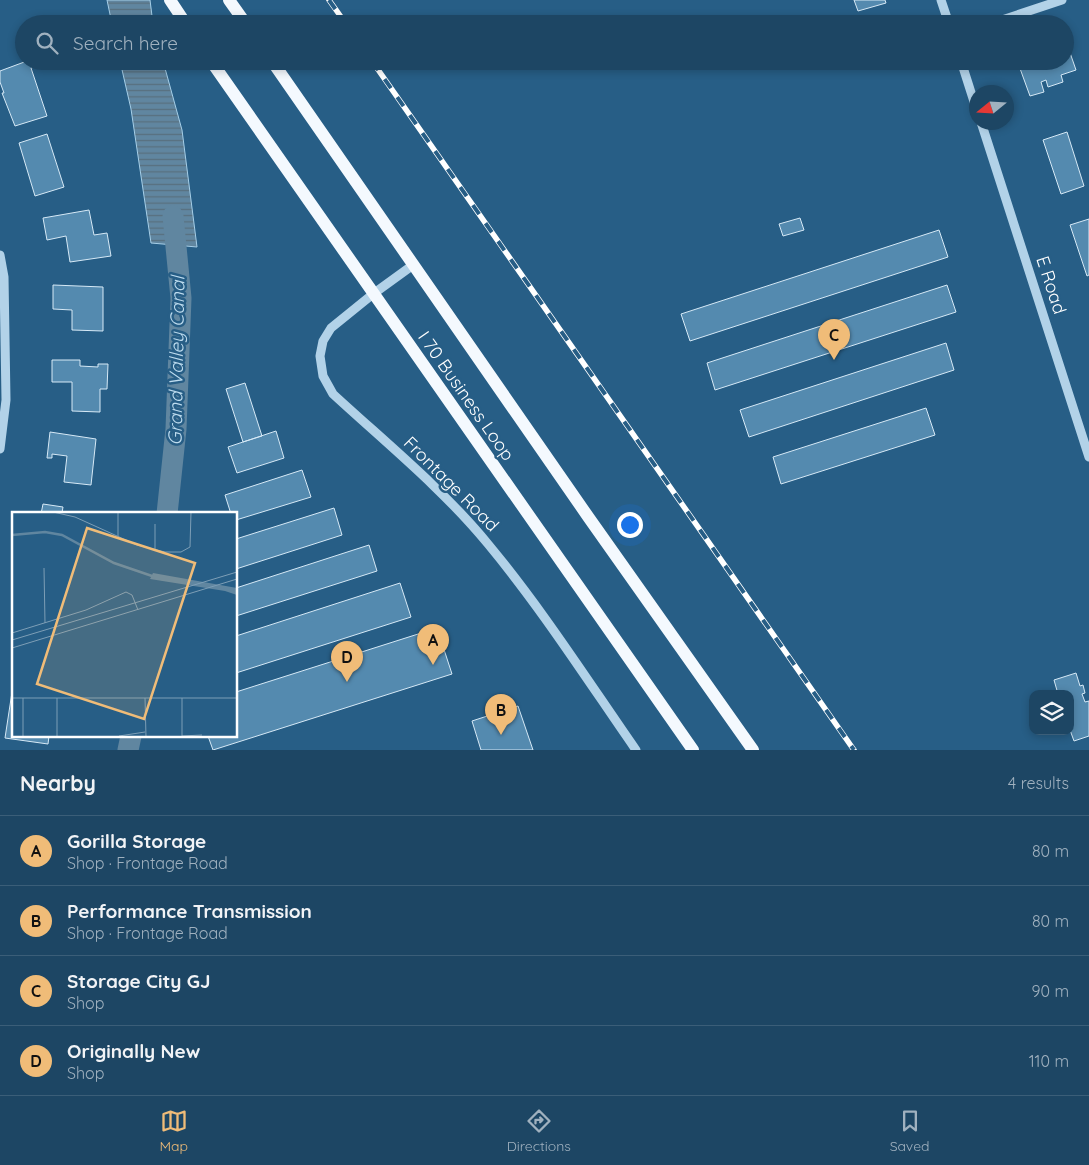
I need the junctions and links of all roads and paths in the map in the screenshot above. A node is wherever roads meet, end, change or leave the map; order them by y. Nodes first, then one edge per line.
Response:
1 (170, 0) edge
2 (229, 0) edge
3 (941, 0) edge
4 (1062, 0) edge
5 (180, 15) edge
6 (240, 15) edge
7 (946, 15) edge
8 (1017, 15) edge
9 (217, 70) edge
10 (278, 70) edge
11 (964, 70) edge
12 (969, 86) edge
13 (984, 130) edge
14 (0, 255) edge
15 (413, 265) junction
16 (2, 278) edge
17 (373, 294) junction
18 (0, 449) edge
19 (1089, 456) edge
20 (636, 750) edge
21 (693, 750) edge
22 (753, 750) edge

1 - 5 main road
2 - 6 main road
3 - 7 street
4 - 8 street
9 - 17 main road, I 70 Business Loop
10 - 15 main road, I 70 Business Loop
11 - 12 street
13 - 19 street, E Road
14 - 16 street
15 - 17 street, Frontage Road
15 - 22 main road, I 70 Business Loop
16 - 18 street
17 - 20 street, Frontage Road
17 - 21 main road, I 70 Business Loop

